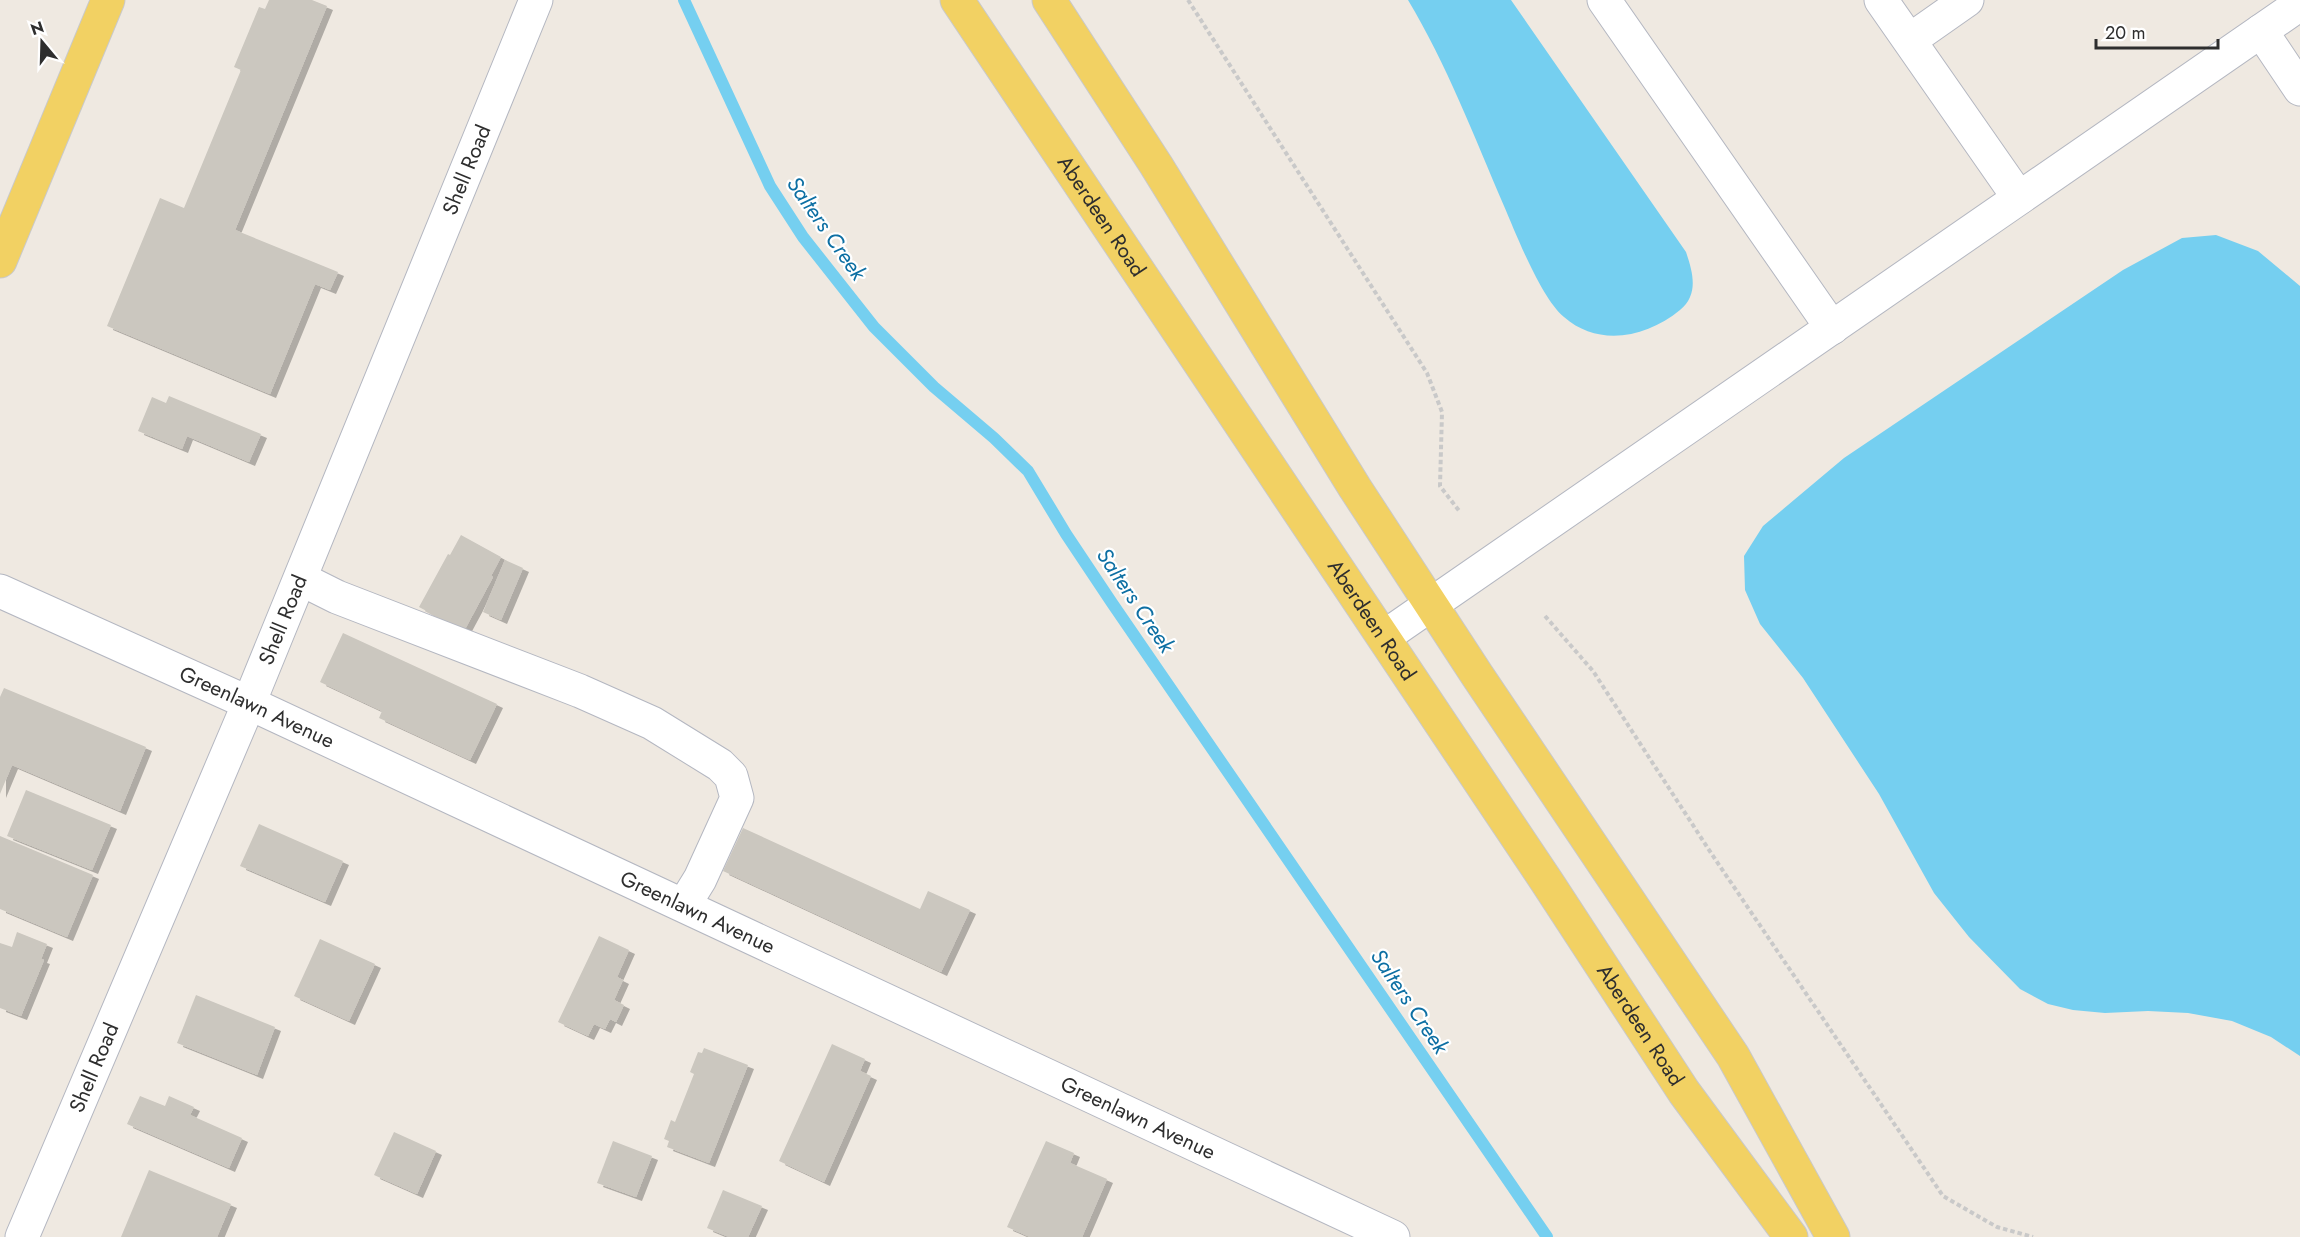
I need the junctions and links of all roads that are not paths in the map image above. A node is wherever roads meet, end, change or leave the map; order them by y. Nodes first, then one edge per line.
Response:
1 (108, 0) edge
2 (536, 0) edge
3 (957, 0) edge
4 (1049, 0) edge
5 (1604, 0) edge
6 (1881, 0) edge
7 (1967, 0) edge
8 (2300, 4) edge
9 (2261, 32) junction
10 (1910, 40) junction
11 (2300, 88) edge
12 (2019, 198) junction
13 (0, 261) edge
14 (1832, 328) junction
15 (301, 579) junction
16 (0, 591) edge
17 (1431, 605) junction
18 (1384, 637) junction
19 (249, 703) junction
20 (684, 905) junction
21 (22, 1237) edge
22 (1393, 1237) edge
23 (1791, 1237) edge
24 (1833, 1237) edge

1 - 13 main road
2 - 15 street, Shell Road
3 - 18 main road, Aberdeen Road
4 - 17 main road
5 - 14 street
6 - 10 street
7 - 10 street
8 - 9 street
9 - 11 street
9 - 12 street
10 - 12 street
12 - 14 street
14 - 17 street
15 - 19 street, Shell Road
15 - 20 street
16 - 19 street, Greenlawn Avenue
17 - 18 street
17 - 24 main road
18 - 23 main road, Aberdeen Road
19 - 20 street, Greenlawn Avenue
19 - 21 street, Shell Road
20 - 22 street, Greenlawn Avenue

